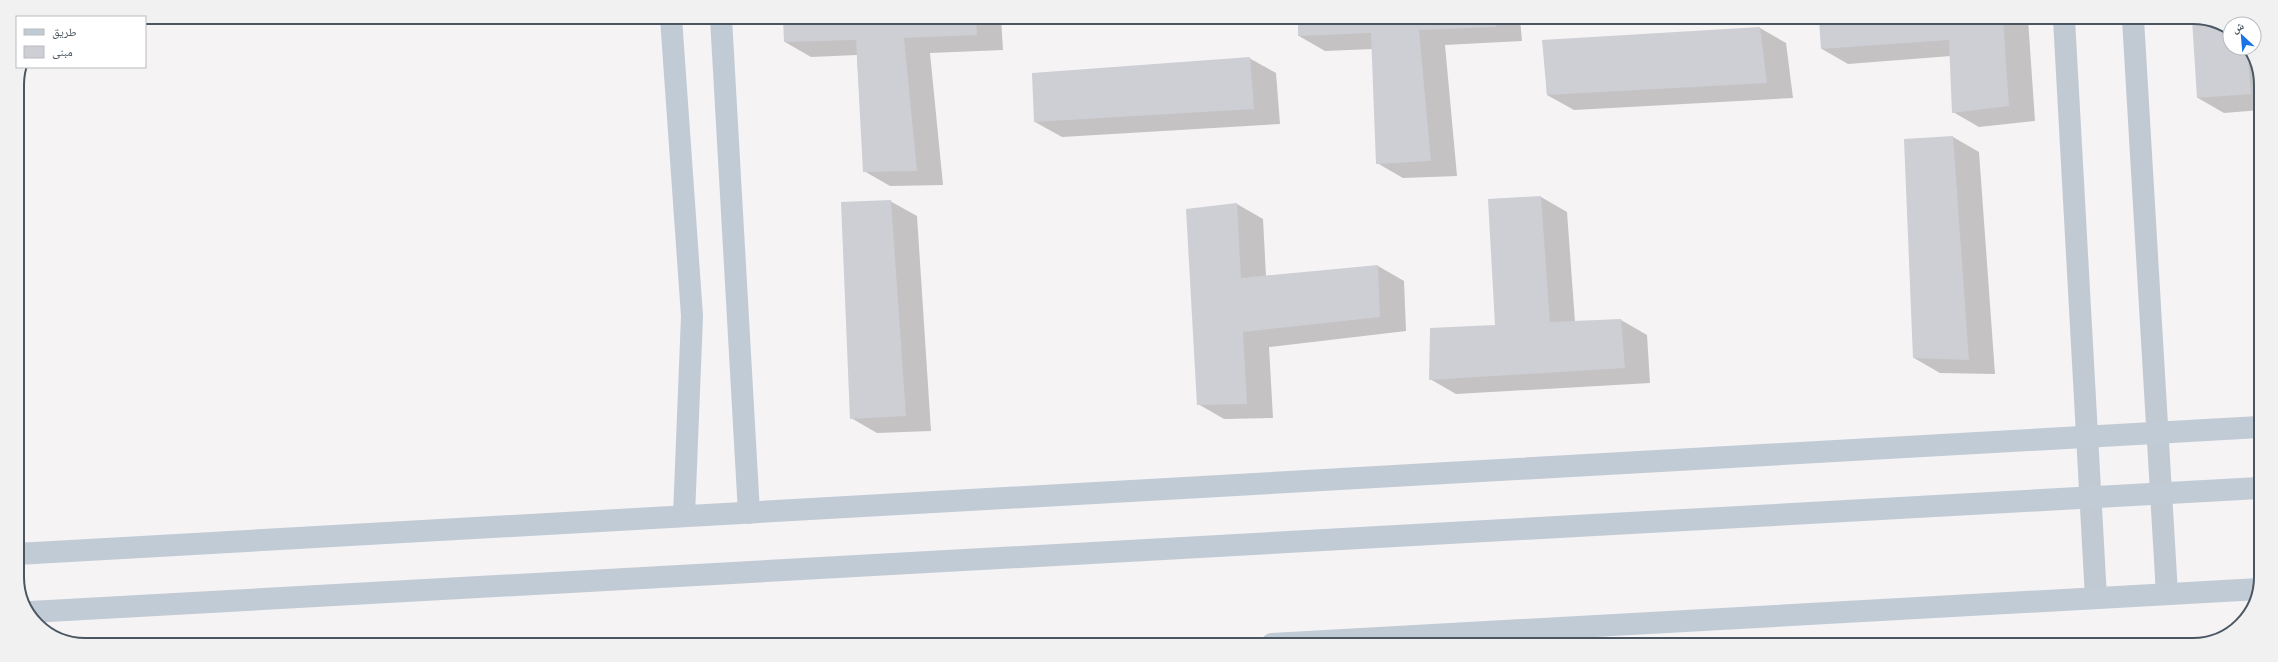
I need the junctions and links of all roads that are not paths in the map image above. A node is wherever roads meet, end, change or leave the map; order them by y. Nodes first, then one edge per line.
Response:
1 (671, 24) edge
2 (721, 24) edge
3 (2064, 24) edge
4 (2133, 24) edge
5 (2254, 426) edge
6 (2159, 432) junction
7 (2086, 437) junction
8 (2254, 488) edge
9 (2161, 494) junction
10 (2091, 496) junction
11 (749, 513) junction
12 (684, 516) junction
13 (24, 554) edge
14 (2253, 588) edge
15 (2167, 594) junction
16 (2096, 598) junction
17 (35, 612) edge
18 (1379, 638) edge

1 - 12 main road
2 - 11 main road
3 - 7 street
4 - 6 street
5 - 6 main road
6 - 7 main road
6 - 9 street
7 - 10 street
7 - 11 main road
8 - 9 main road
9 - 10 main road
9 - 15 street
10 - 16 street
10 - 17 main road
11 - 12 main road
12 - 13 main road
14 - 15 main road
15 - 16 main road
16 - 18 main road

